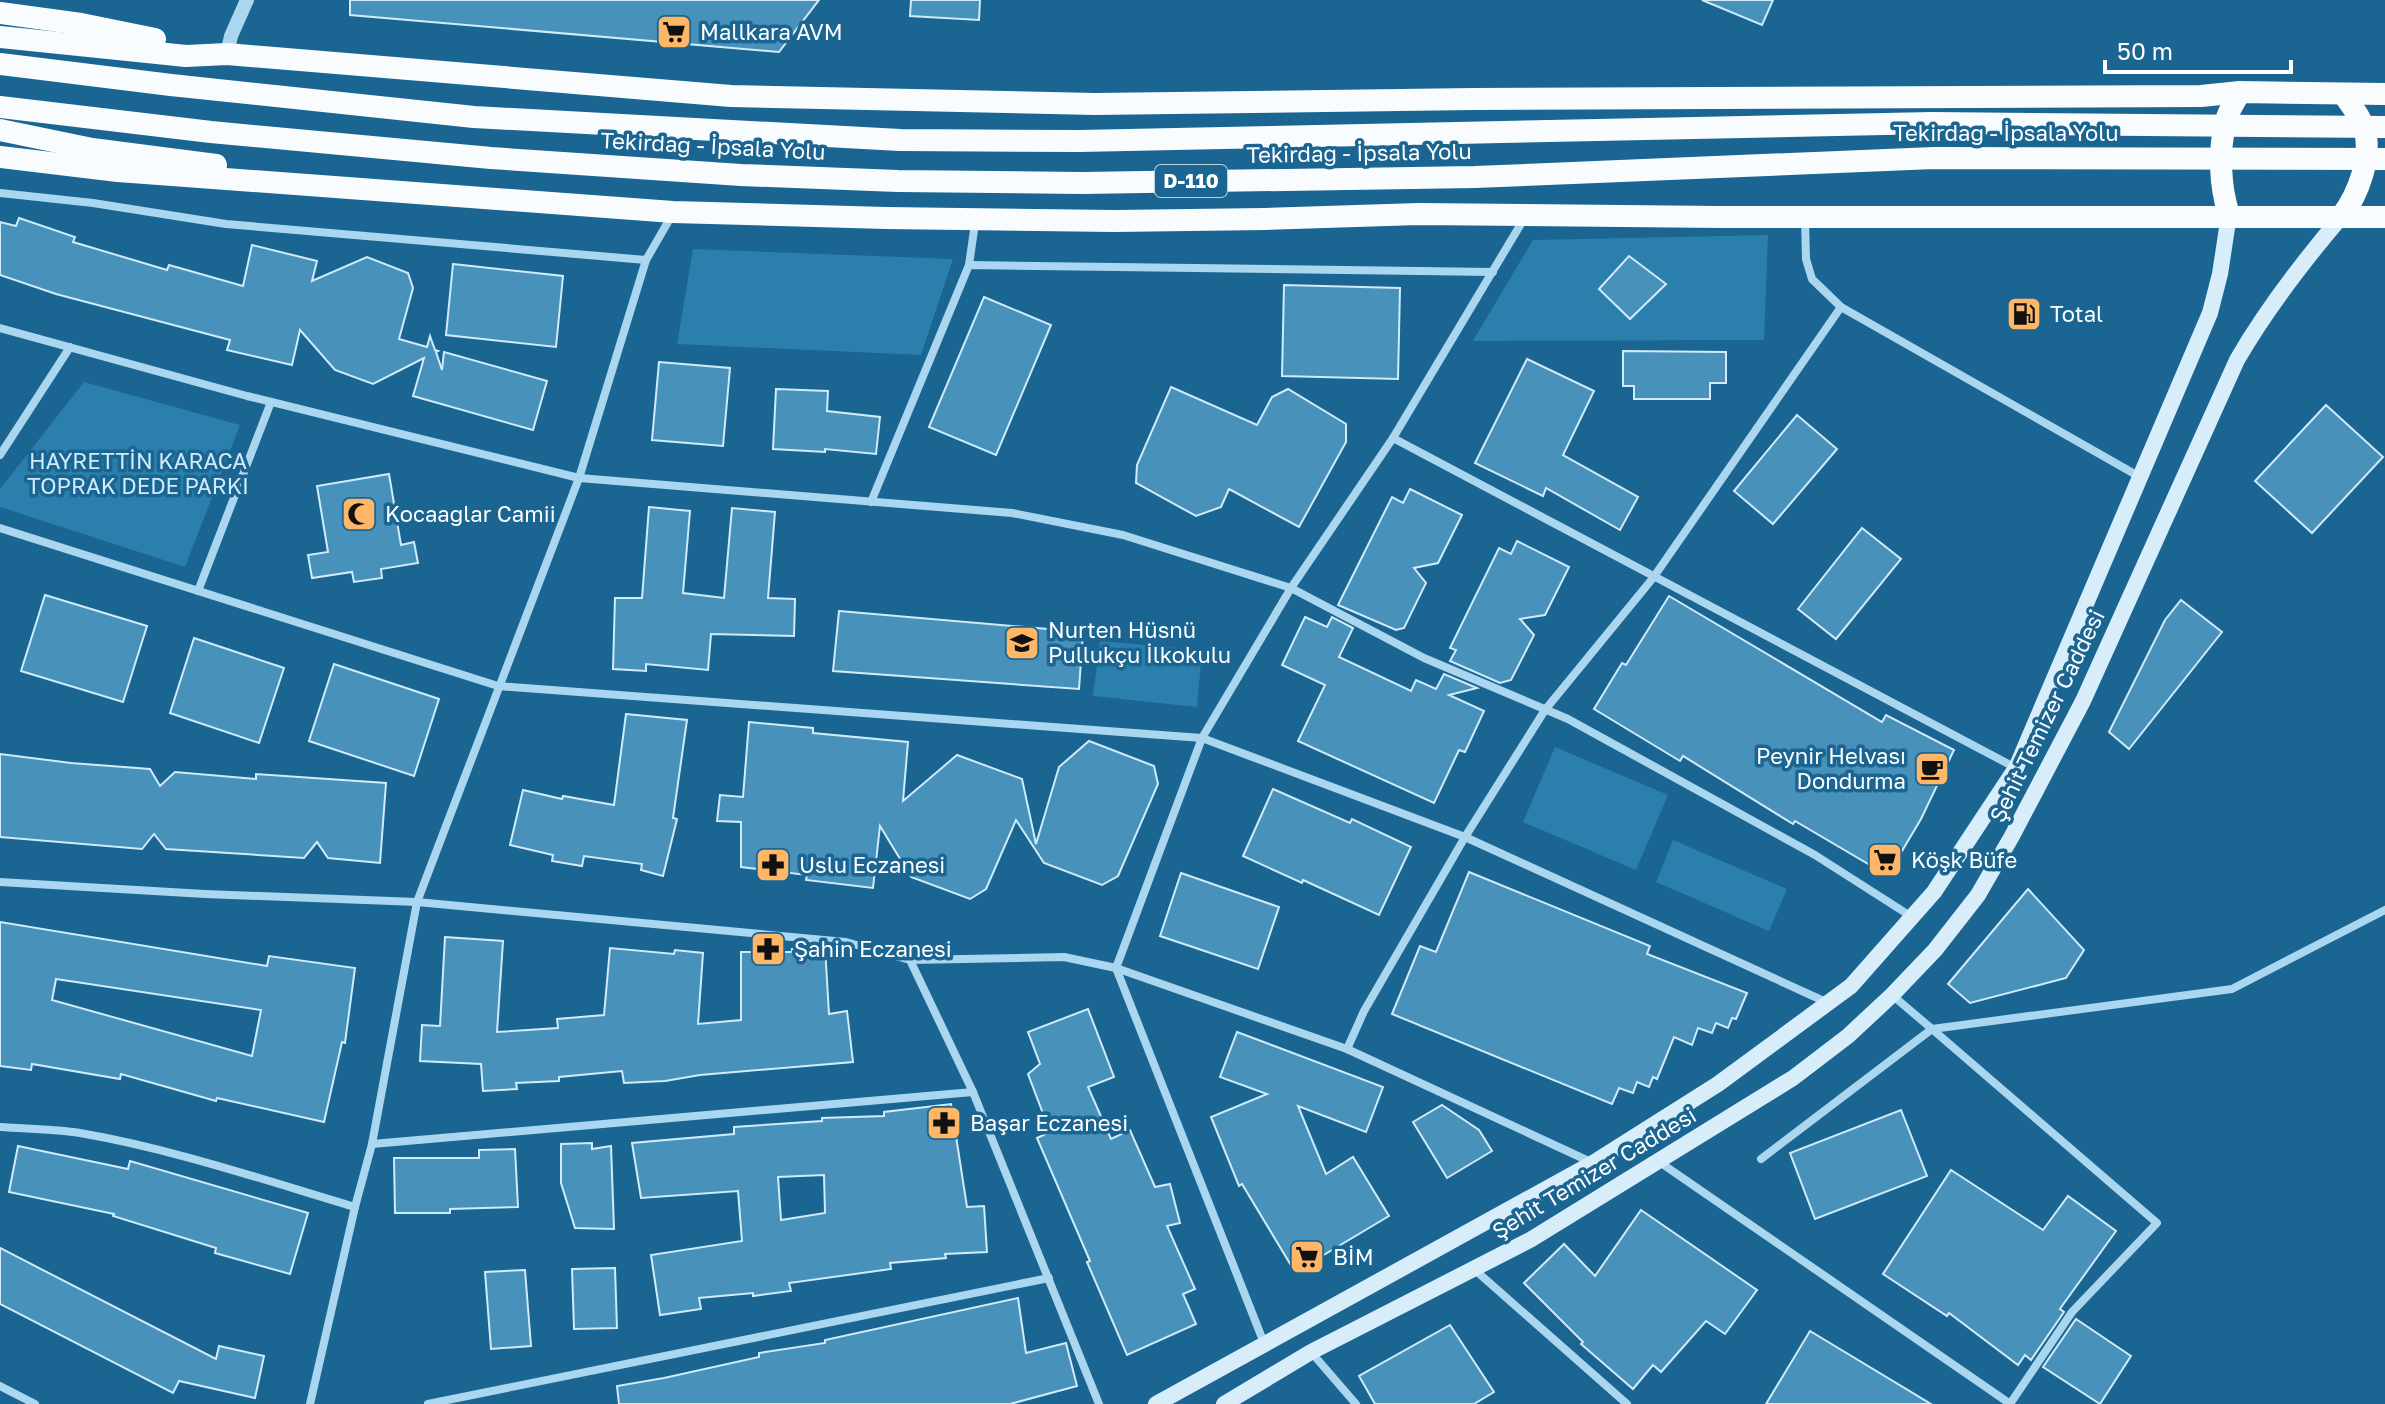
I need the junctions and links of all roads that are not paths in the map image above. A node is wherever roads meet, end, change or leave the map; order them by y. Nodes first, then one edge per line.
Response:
1 (247, 0) edge
2 (0, 13) edge
3 (0, 37) edge
4 (227, 54) junction
5 (0, 64) edge
6 (2240, 92) junction
7 (2385, 94) edge
8 (2344, 95) junction
9 (0, 107) edge
10 (2385, 127) edge
11 (0, 130) edge
12 (0, 157) edge
13 (2385, 159) edge
14 (377, 188) junction
15 (0, 193) edge
16 (673, 212) junction
17 (1527, 214) junction
18 (2229, 215) junction
19 (1805, 216) junction
20 (2341, 217) junction
21 (2385, 217) edge
22 (976, 219) junction
23 (646, 260) junction
24 (969, 265) junction
25 (1493, 272) junction
26 (1841, 307) junction
27 (0, 328) edge
28 (70, 347) junction
29 (271, 402) junction
30 (1393, 438) junction
31 (0, 455) edge
32 (2140, 477) junction
33 (579, 478) junction
34 (871, 502) junction
35 (0, 528) edge
36 (1653, 578) junction
37 (1291, 588) junction
38 (198, 591) junction
39 (498, 686) junction
40 (1545, 710) junction
41 (1202, 738) junction
42 (2016, 768) junction
43 (1465, 837) junction
44 (0, 882) edge
45 (417, 902) junction
46 (2385, 910) edge
47 (1912, 917) junction
48 (910, 960) junction
49 (1116, 968) junction
50 (1892, 995) junction
51 (1827, 1003) junction
52 (1932, 1029) junction
53 (1347, 1049) junction
54 (973, 1092) junction
55 (0, 1127) edge
56 (372, 1144) junction
57 (1761, 1159) dead end
58 (1658, 1161) junction
59 (1593, 1163) junction
60 (355, 1207) junction
61 (1474, 1269) junction
62 (1049, 1278) junction
63 (1264, 1344) junction
64 (1311, 1352) junction
65 (0, 1386) edge
66 (35, 1404) edge
67 (310, 1404) edge
68 (428, 1404) edge
69 (1099, 1404) edge
70 (1156, 1404) edge
71 (1224, 1404) edge
72 (1356, 1404) edge
73 (1627, 1404) edge
74 (2009, 1404) edge

1 - 4 street
2 - 4 highway
3 - 4 highway
4 - 6 highway
5 - 10 highway, Tekirdağ - İpsala Yolu / D-110
6 - 8 highway
6 - 18 highway, bridge
7 - 8 highway
8 - 20 highway, bridge
9 - 13 highway, Tekirdağ - İpsala Yolu / D-110
11 - 14 highway
12 - 14 highway
14 - 16 highway
15 - 23 street
16 - 22 highway
16 - 23 street
17 - 19 highway
17 - 22 highway
17 - 25 street
18 - 19 highway
18 - 20 highway
18 - 32 main road, Şehit Temizer Caddesi
19 - 26 street
20 - 21 highway
20 - 50 main road, Şehit Temizer Caddesi
22 - 24 street
23 - 33 street
24 - 25 street
24 - 34 street
25 - 30 street
26 - 32 street
26 - 36 street
27 - 28 street
28 - 29 street
28 - 31 street
29 - 33 street
29 - 38 street
30 - 36 street
30 - 37 street
32 - 42 main road, Şehit Temizer Caddesi
33 - 34 street
33 - 39 street
34 - 37 street
35 - 38 street
36 - 40 street
36 - 42 street
37 - 40 street
37 - 41 street
38 - 39 street
39 - 41 street
39 - 45 street
40 - 43 street
40 - 47 street
41 - 43 street
41 - 49 street
42 - 47 main road, Şehit Temizer Caddesi
43 - 51 street
43 - 53 street
44 - 45 street
45 - 48 street
45 - 56 street
46 - 52 street
47 - 51 main road, Şehit Temizer Caddesi
48 - 49 street
48 - 54 street
49 - 53 street
49 - 63 street
50 - 52 street
50 - 58 main road, Şehit Temizer Caddesi
51 - 59 main road, Şehit Temizer Caddesi
52 - 57 street
52 - 74 street
53 - 59 street
54 - 56 street
54 - 62 street
55 - 60 street
56 - 60 street
58 - 61 main road, Şehit Temizer Caddesi
58 - 74 street
59 - 63 main road, Şehit Temizer Caddesi
60 - 67 street
61 - 64 main road, Şehit Temizer Caddesi
61 - 73 street
62 - 68 street
62 - 69 street
63 - 70 main road, Şehit Temizer Caddesi
64 - 71 main road, Şehit Temizer Caddesi
64 - 72 street
65 - 66 street

